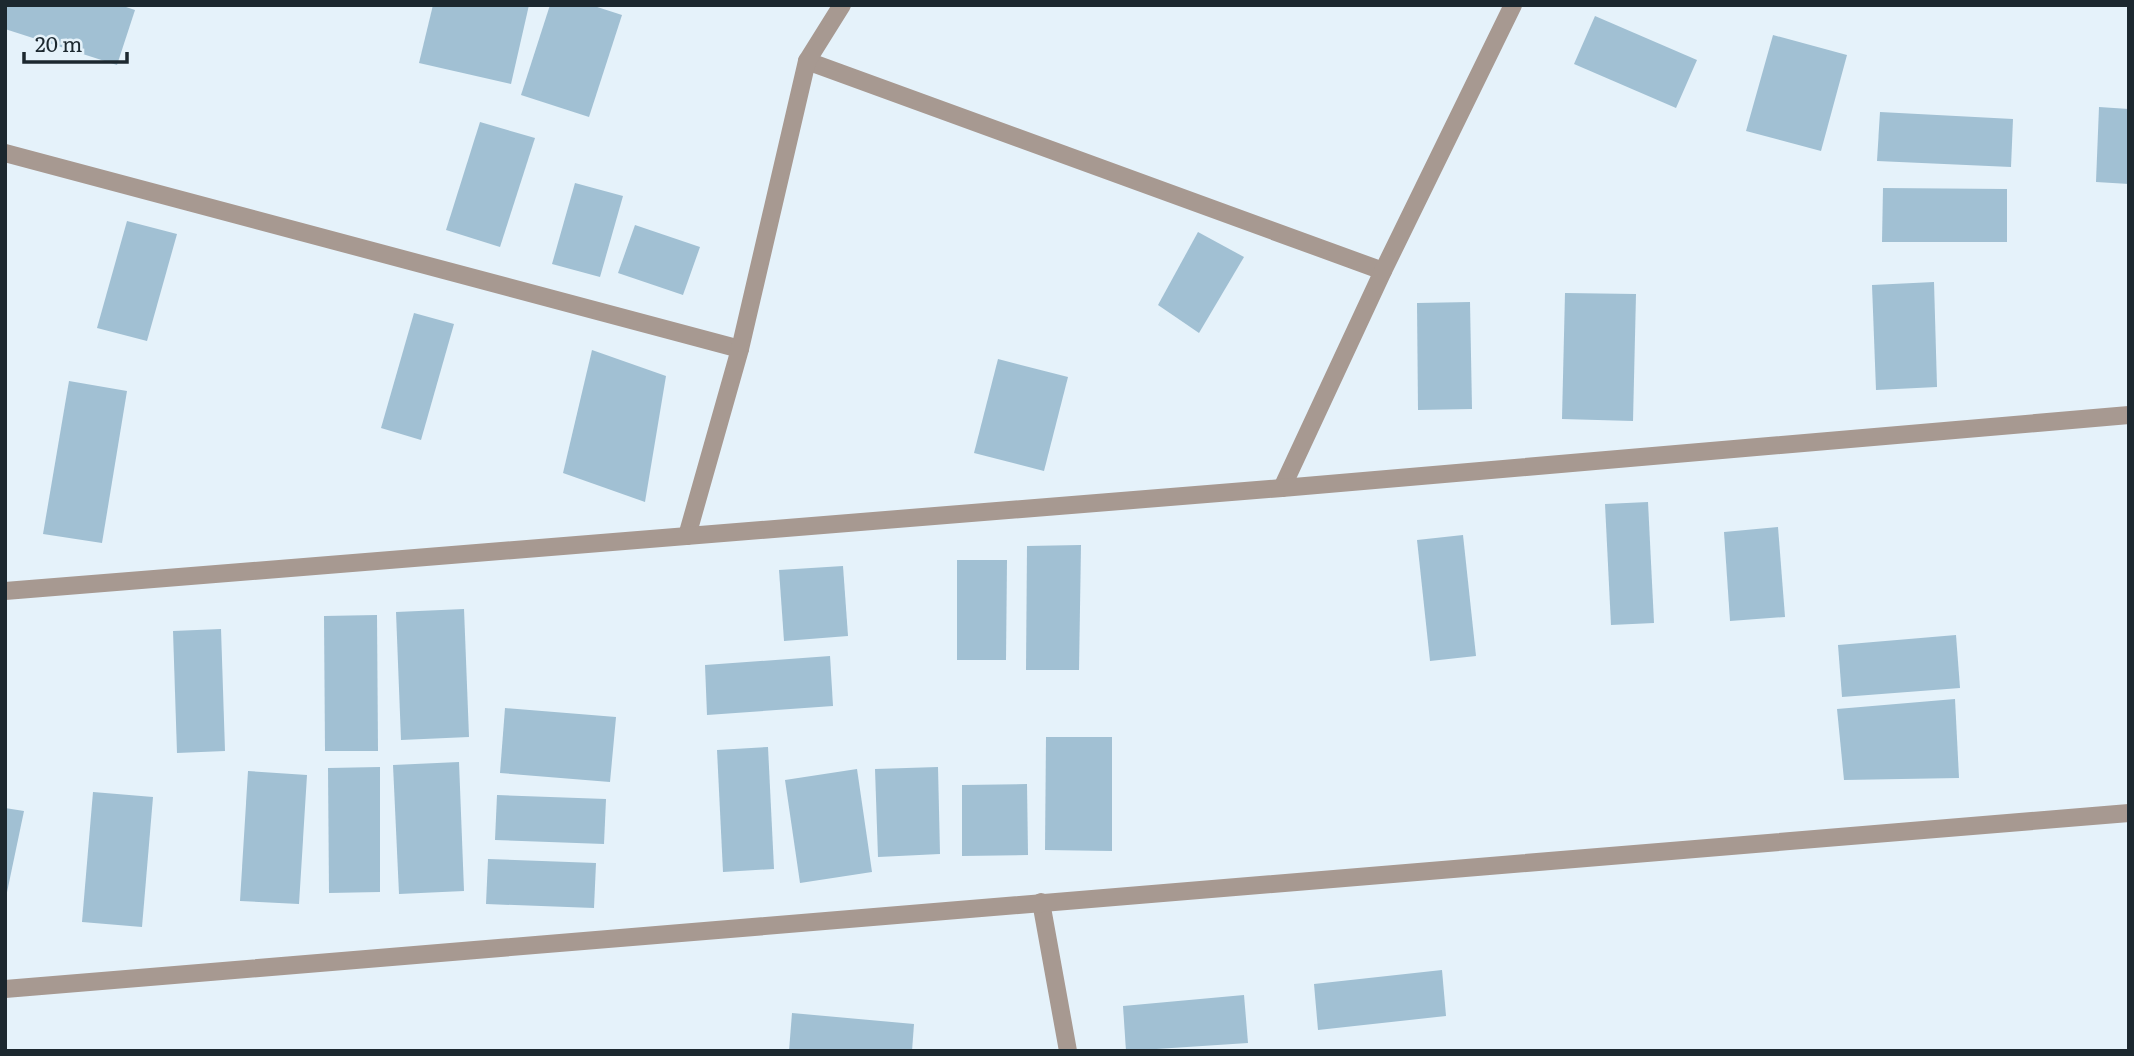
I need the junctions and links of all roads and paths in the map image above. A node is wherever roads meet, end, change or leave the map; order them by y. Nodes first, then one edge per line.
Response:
1 (1513, 5) edge
2 (839, 6) edge
3 (807, 61) junction
4 (5, 153) edge
5 (1383, 271) junction
6 (740, 349) junction
7 (2129, 415) edge
8 (1282, 488) junction
9 (688, 536) junction
10 (5, 591) edge
11 (2129, 813) edge
12 (1041, 902) junction
13 (5, 989) edge
14 (1068, 1051) edge

1 - 5 street
2 - 3 street
3 - 5 street
3 - 6 street
4 - 6 street
5 - 8 street
6 - 9 street
7 - 8 street
8 - 9 street
9 - 10 street
11 - 12 street
12 - 13 street
12 - 14 street

